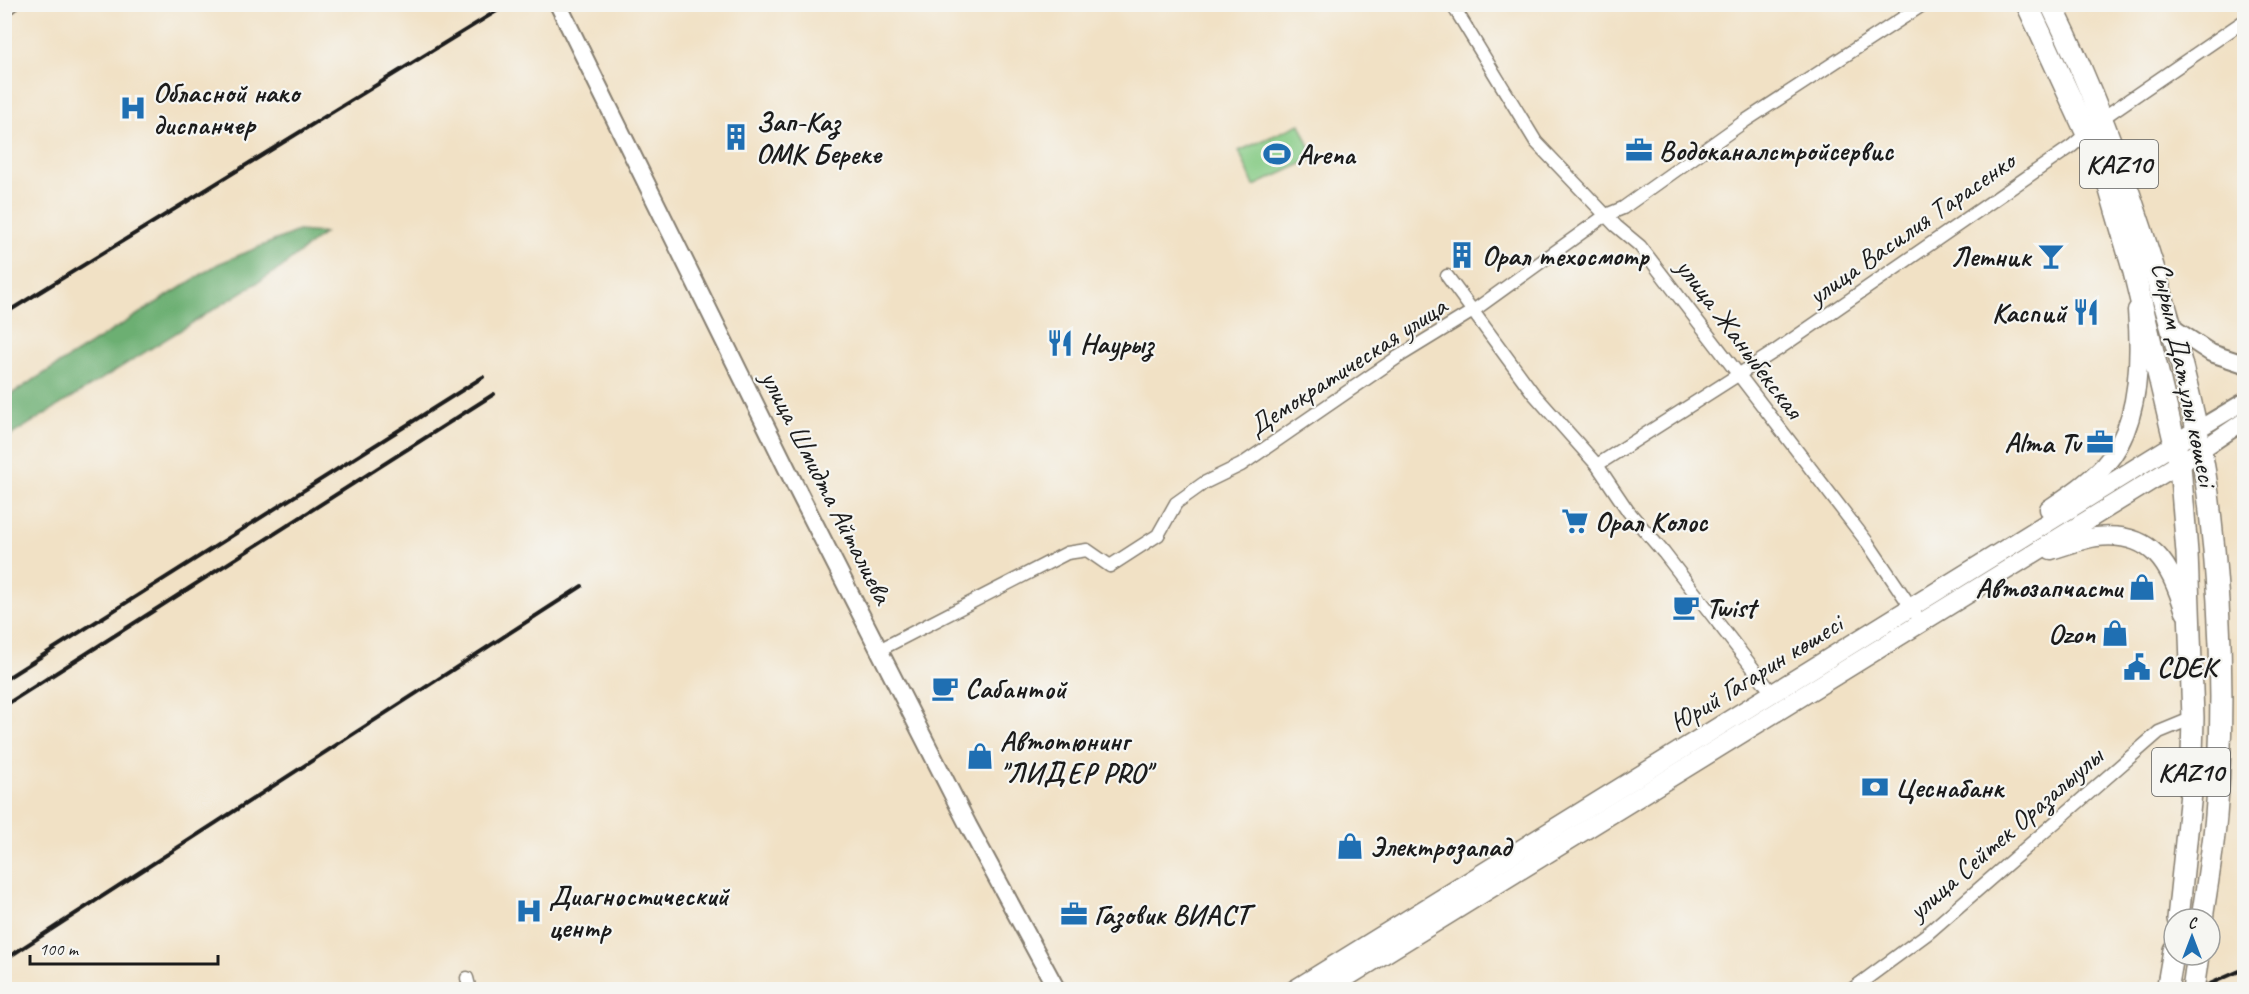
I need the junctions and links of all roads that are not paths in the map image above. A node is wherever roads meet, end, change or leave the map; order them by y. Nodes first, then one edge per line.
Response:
1 (9, 4) edge
2 (558, 4) edge
3 (1452, 4) edge
4 (1924, 4) edge
5 (2027, 4) edge
6 (2051, 4) edge
7 (4, 7) edge
8 (2244, 21) edge
9 (2095, 126) junction
10 (1606, 215) junction
11 (2134, 272) junction
12 (1448, 276) dead end
13 (1473, 311) junction
14 (2173, 328) junction
15 (2244, 364) edge
16 (1737, 376) junction
17 (2244, 402) edge
18 (2244, 422) edge
19 (2197, 430) junction
20 (2176, 444) junction
21 (2201, 450) junction
22 (1597, 465) junction
23 (2180, 465) junction
24 (2006, 549) junction
25 (2032, 554) junction
26 (1916, 614) junction
27 (2218, 623) junction
28 (2190, 625) junction
29 (879, 650) junction
30 (1773, 694) junction
31 (2193, 718) junction
32 (2179, 907) edge
33 (2204, 907) edge
34 (2171, 967) edge
35 (2196, 967) edge
36 (1057, 990) edge
37 (1294, 990) edge
38 (1326, 990) edge
39 (1851, 990) edge
40 (2166, 990) edge
41 (2193, 990) edge

1 - 7 street
2 - 29 street, улица Шмидта Айталиева
3 - 10 street, улица Жаныбекская
4 - 10 street, Демократическая улица
5 - 9 highway, Сырым Датұлы көшесі / KAZ10
6 - 9 highway, Сырым Датұлы көшесі / KAZ10
8 - 9 street, улица Василия Тарасенко
9 - 11 highway, Сырым Датұлы көшесі / KAZ10
9 - 14 highway, Сырым Датұлы көшесі / KAZ10
9 - 16 street, улица Василия Тарасенко
10 - 13 street, Демократическая улица
10 - 16 street, улица Жаныбекская
11 - 20 highway, Сырым Датұлы көшесі / KAZ10
11 - 24 main road
12 - 13 street
13 - 22 street
13 - 29 street, Демократическая улица
14 - 15 street
14 - 19 highway, Сырым Датұлы көшесі / KAZ10
16 - 22 street, улица Василия Тарасенко
16 - 26 street, улица Жаныбекская
17 - 19 street, Юрий Гагарин көшесі
18 - 21 street, Юрий Гагарин көшесі
19 - 20 main road, Юрий Гагарин көшесі
19 - 21 highway, Сырым Датұлы көшесі / KAZ10
20 - 23 highway, Сырым Датұлы көшесі / KAZ10
20 - 24 main road, Юрий Гагарин көшесі
21 - 23 main road, Юрий Гагарин көшесі
21 - 27 highway, Сырым Датұлы көшесі / KAZ10
22 - 30 street
23 - 25 main road, Юрий Гагарин көшесі
23 - 28 highway, Сырым Датұлы көшесі / KAZ10
24 - 26 main road, Юрий Гагарин көшесі
25 - 26 main road, Юрий Гагарин көшесі
25 - 28 main road
26 - 30 main road, Юрий Гагарин көшесі
26 - 38 main road, Юрий Гагарин көшесі
27 - 28 highway
27 - 33 highway, Сырым Датұлы көшесі / KAZ10
28 - 31 highway, Сырым Датұлы көшесі / KAZ10
29 - 36 street, улица Шмидта Айталиева
30 - 37 main road, Юрий Гагарин көшесі
31 - 32 highway, Сырым Датұлы көшесі / KAZ10
31 - 39 street, улица Сейтек Оразалыулы
34 - 40 highway
35 - 41 highway

